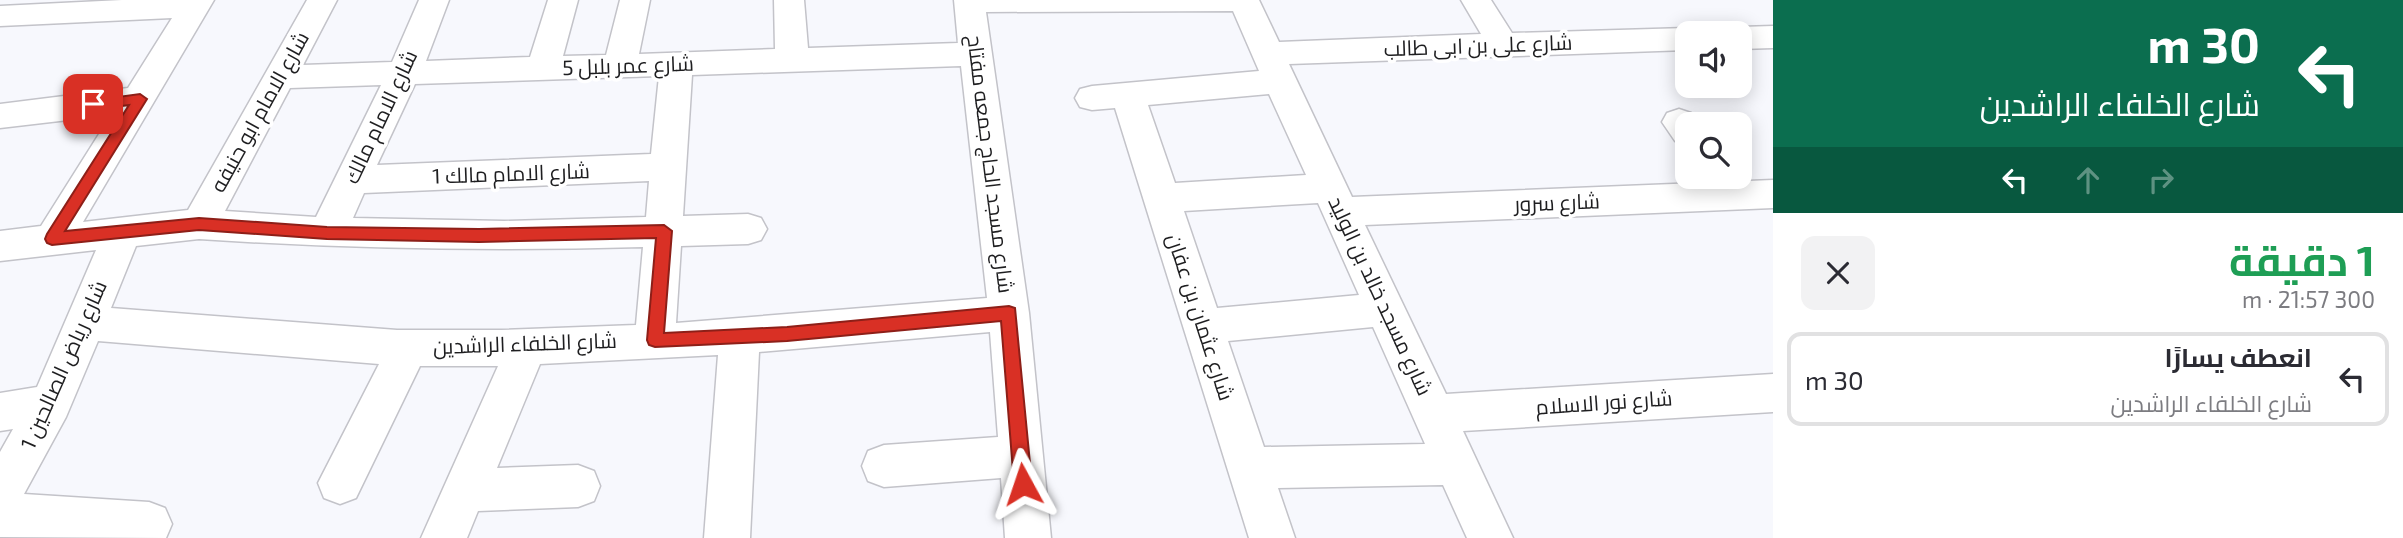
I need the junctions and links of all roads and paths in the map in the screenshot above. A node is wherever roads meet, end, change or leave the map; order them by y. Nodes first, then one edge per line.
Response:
1 (322, 0) edge
2 (434, 0) edge
3 (563, 0) edge
4 (635, 0) edge
5 (789, 0) edge
6 (1244, 0) edge
7 (1476, 0) edge
8 (970, 1) edge
9 (198, 3) edge
10 (0, 16) edge
11 (1773, 37) edge
12 (1752, 38) edge
13 (1675, 39) edge
14 (1503, 44) junction
15 (976, 54) junction
16 (792, 61) junction
17 (676, 64) junction
18 (621, 66) junction
19 (1274, 67) junction
20 (543, 69) junction
21 (405, 71) junction
22 (280, 77) junction
23 (140, 99) junction
24 (0, 116) edge
25 (670, 167) junction
26 (352, 180) junction
27 (1675, 188) edge
28 (1744, 189) edge
29 (1773, 194) edge
30 (1161, 198) junction
31 (1336, 200) junction
32 (199, 224) junction
33 (748, 229) dead end
34 (664, 231) junction
35 (122, 232) junction
36 (327, 233) junction
37 (52, 239) junction
38 (0, 246) edge
39 (1386, 309) junction
40 (1009, 313) junction
41 (83, 323) junction
42 (1203, 326) junction
43 (740, 336) junction
44 (655, 340) junction
45 (409, 347) junction
46 (527, 347) junction
47 (1773, 393) edge
48 (51, 404) junction
49 (0, 412) edge
50 (1435, 414) junction
51 (1021, 456) junction
52 (1457, 464) junction
53 (884, 466) dead end
54 (1249, 468) junction
55 (340, 483) dead end
56 (578, 486) dead end
57 (465, 490) junction
58 (0, 494) edge
59 (0, 514) edge
60 (149, 524) dead end
61 (444, 538) edge
62 (727, 538) edge
63 (1028, 538) edge
64 (1272, 538) edge
65 (1490, 538) edge

1 - 22 street, شارع الامام ابو حنيفه
2 - 21 street, شارع الامام مالك
3 - 20 street
4 - 18 street
5 - 16 street
6 - 8 street
6 - 19 street, شارع مسجد خالد بن الوليد
7 - 14 street
8 - 15 street, شارع مسجد الحاج جمعه مفتاح
9 - 10 street
9 - 23 street
11 - 12 street
13 - 14 street, شارع على بن ابى طالب
14 - 19 street, شارع على بن ابى طالب
15 - 16 street, شارع عمر بلبل 5
15 - 40 street, شارع مسجد الحاج جمعه مفتاح
16 - 17 street, شارع عمر بلبل 5
17 - 18 street, شارع عمر بلبل 5
17 - 25 street
18 - 20 street, شارع عمر بلبل 5
19 - 30 street, شارع عثمان بن عفان
19 - 31 street, شارع مسجد خالد بن الوليد
20 - 21 street, شارع عمر بلبل 5
21 - 22 street, شارع عمر بلبل 5
21 - 26 street, شارع الامام مالك
22 - 32 street, شارع الامام ابو حنيفه
23 - 24 street
23 - 37 street
25 - 26 street, شارع الامام مالك 1
25 - 34 street
26 - 36 street, شارع الامام مالك
27 - 31 street, شارع سرور
28 - 29 street, شارع سرور
30 - 31 street, شارع سرور
30 - 42 street, شارع عثمان بن عفان
31 - 39 street, شارع مسجد خالد بن الوليد
32 - 35 street
32 - 36 street
33 - 34 street
34 - 36 street
34 - 44 street
35 - 37 street
35 - 41 street, شارع رياض الصالحين 1
37 - 38 street
39 - 42 street
39 - 50 street, شارع مسجد خالد بن الوليد
40 - 43 street, شارع الخلفاء الراشدين
40 - 51 street, شارع مسجد الحاج جمعه مفتاح
41 - 45 street, شارع الخلفاء الراشدين
41 - 48 street, شارع رياض الصالحين 1
42 - 54 street, شارع عثمان بن عفان
43 - 44 street, شارع الخلفاء الراشدين
43 - 62 street
44 - 46 street, شارع الخلفاء الراشدين
45 - 46 street, شارع الخلفاء الراشدين
45 - 55 street
46 - 57 street
47 - 50 street, شارع نور الاسلام
48 - 49 street
48 - 58 street, شارع رياض الصالحين 1
50 - 52 street, شارع مسجد خالد بن الوليد
51 - 53 street
51 - 63 street, شارع مسجد الحاج جمعه مفتاح
52 - 54 street
52 - 65 street, شارع مسجد خالد بن الوليد
54 - 64 street, شارع عثمان بن عفان
56 - 57 street
57 - 61 street
59 - 60 street

